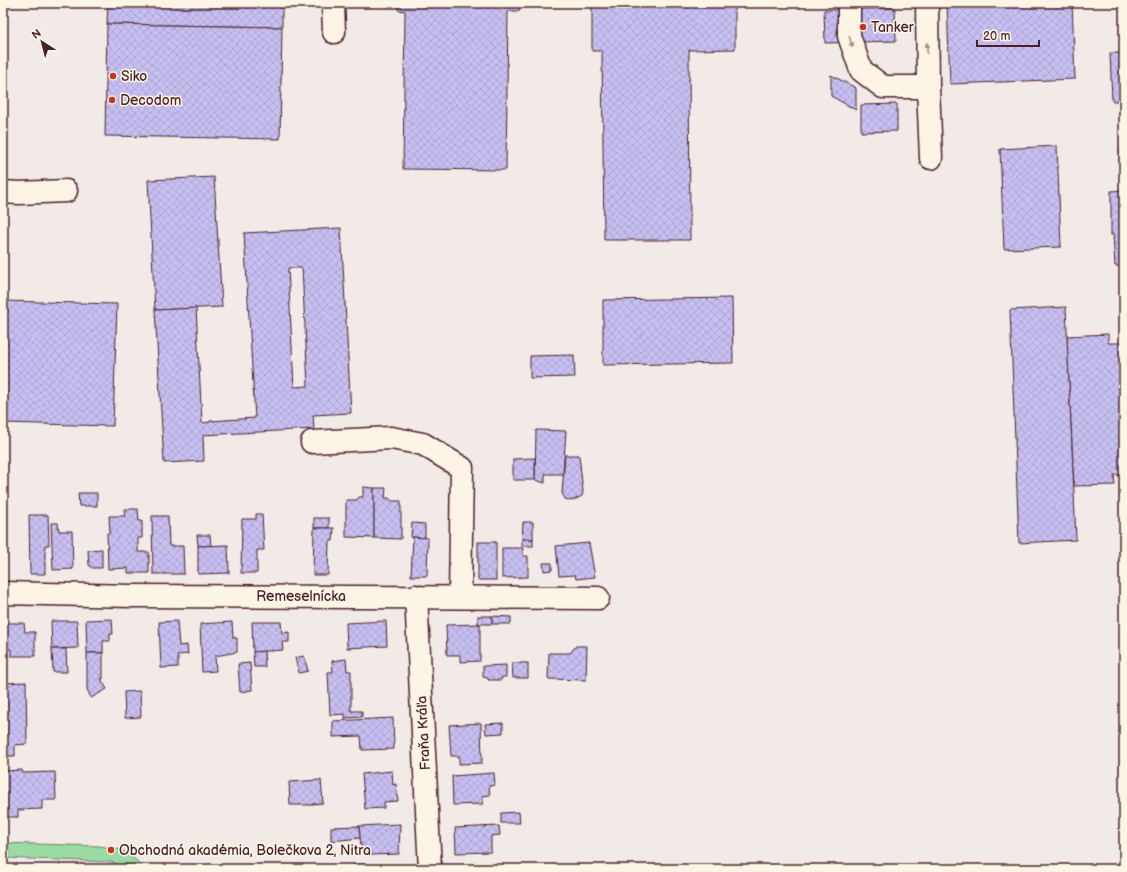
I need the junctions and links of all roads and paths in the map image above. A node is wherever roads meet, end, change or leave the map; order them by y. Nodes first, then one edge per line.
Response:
1 (334, 3) edge
2 (849, 3) edge
3 (927, 3) edge
4 (334, 32) dead end
5 (928, 87) junction
6 (931, 158) dead end
7 (3, 192) edge
8 (66, 192) dead end
9 (312, 442) dead end
10 (3, 593) edge
11 (416, 596) junction
12 (460, 597) junction
13 (598, 598) dead end
14 (430, 869) edge

1 - 4 street
2 -> 5 street
5 -> 3 street
5 - 6 street
7 - 8 street
9 - 12 street
10 - 11 street, Remeselnícka
11 - 12 street, Remeselnícka
11 - 14 street, Fraňa Kráľa
12 - 13 street, Remeselnícka

